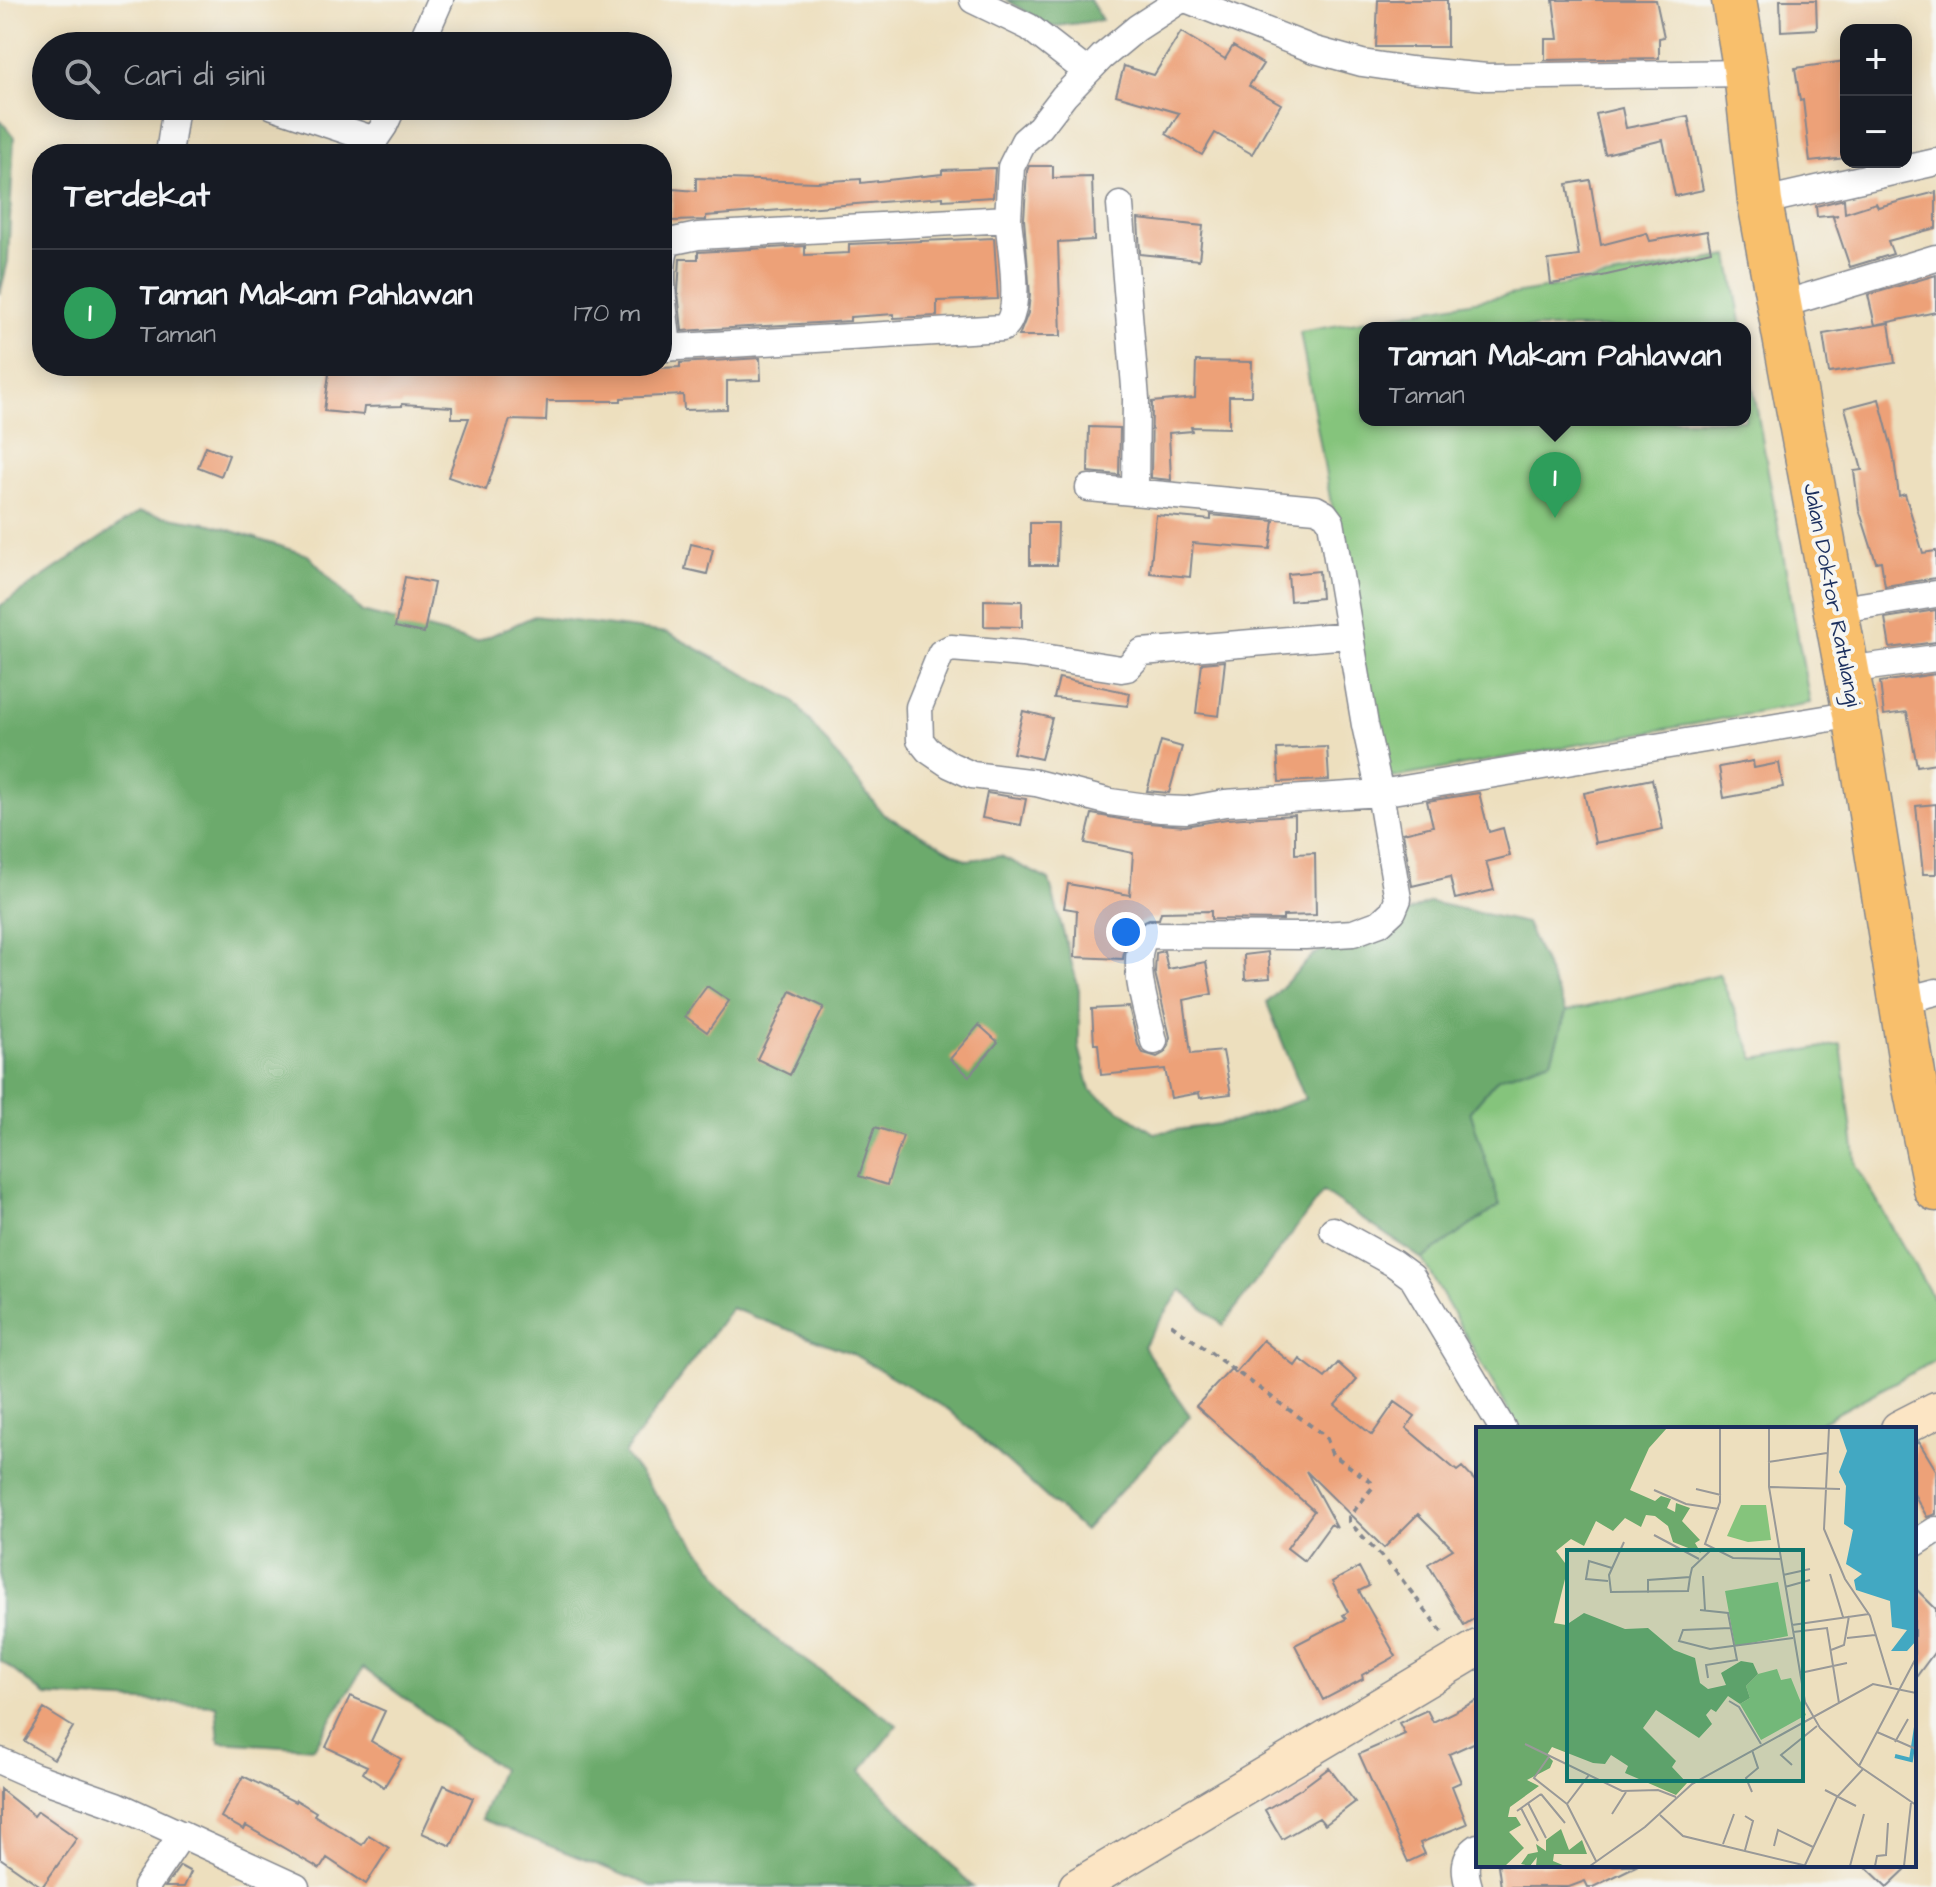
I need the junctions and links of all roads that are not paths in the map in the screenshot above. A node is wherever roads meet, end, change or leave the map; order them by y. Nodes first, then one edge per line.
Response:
1 (440, 0) edge
2 (973, 0) edge
3 (1180, 0) edge
4 (1188, 0) edge
5 (1734, 0) edge
6 (426, 32) edge
7 (1087, 72) junction
8 (1746, 73) junction
9 (174, 120) edge
10 (306, 120) edge
11 (385, 120) edge
12 (170, 144) edge
13 (363, 144) edge
14 (372, 144) edge
15 (1936, 162) edge
16 (1760, 202) junction
17 (1120, 205) dead end
18 (1008, 219) junction
19 (672, 241) edge
20 (1936, 258) edge
21 (1780, 305) junction
22 (672, 348) edge
23 (1089, 488) dead end
24 (1135, 490) junction
25 (1936, 594) edge
26 (1835, 610) junction
27 (1350, 635) junction
28 (1936, 658) edge
29 (1846, 670) junction
30 (1855, 714) junction
31 (1380, 793) junction
32 (1918, 996) edge
33 (1154, 1041) dead end
34 (1936, 1189) edge
35 (1333, 1230) dead end
36 (1936, 1410) edge
37 (1502, 1427) edge
38 (1903, 1427) edge
39 (1936, 1530) edge
40 (1916, 1543) edge
41 (1469, 1653) edge
42 (0, 1761) edge
43 (182, 1834) junction
44 (1476, 1849) edge
45 (146, 1887) edge
46 (296, 1887) edge
47 (1077, 1887) edge
48 (1469, 1887) edge

1 - 6 street
2 - 7 street
3 - 7 street
4 - 8 street
5 - 8 highway, Jalan Doktor Ratulangi
7 - 18 street
8 - 16 highway, Jalan Doktor Ratulangi
9 - 12 street
10 - 13 street
11 - 14 street
15 - 16 street
16 - 21 highway, Jalan Doktor Ratulangi
17 - 24 street
18 - 19 street
18 - 22 street
20 - 21 street
21 - 26 highway, Jalan Doktor Ratulangi
23 - 24 street
24 - 27 street
25 - 26 street
26 - 29 highway, Jalan Doktor Ratulangi
27 - 31 street
27 - 31 street
28 - 29 street
29 - 30 highway, Jalan Doktor Ratulangi
30 - 31 street
30 - 32 highway, Jalan Doktor Ratulangi
31 - 33 street
32 - 34 highway, Jalan Doktor Ratulangi
35 - 37 street
36 - 38 street
39 - 40 street
41 - 47 street
42 - 43 street
43 - 45 street
43 - 46 street
44 - 48 street

